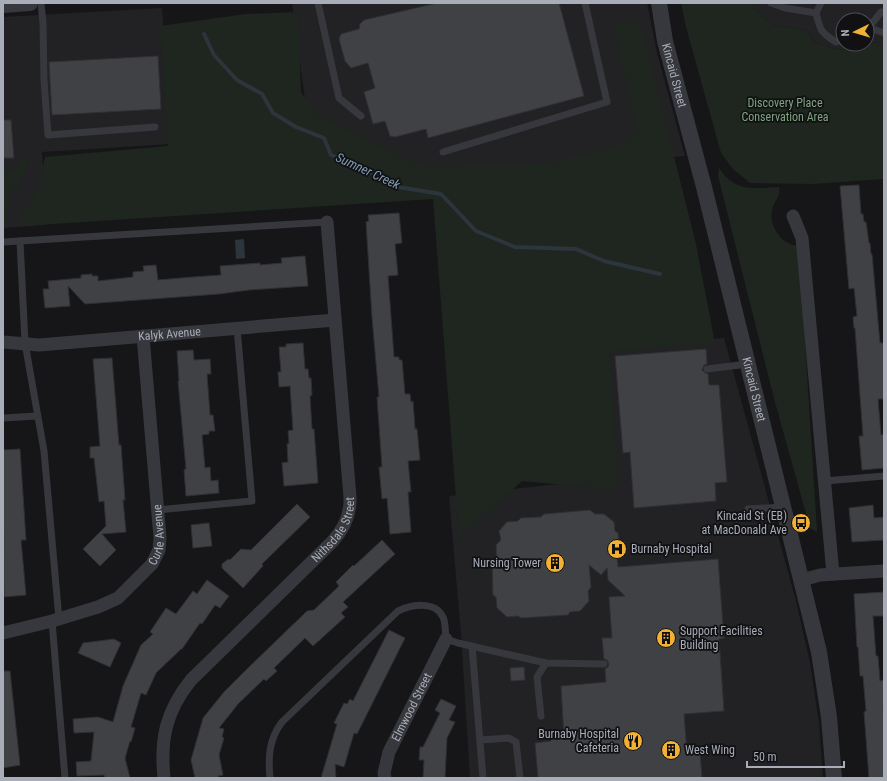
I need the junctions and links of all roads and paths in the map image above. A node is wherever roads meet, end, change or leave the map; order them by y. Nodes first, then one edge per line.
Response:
1 (30, 3) edge
2 (41, 3) edge
3 (318, 3) edge
4 (585, 3) edge
5 (659, 3) edge
6 (771, 3) edge
7 (821, 3) edge
8 (3, 5) edge
9 (881, 12) dead end
10 (816, 13) junction
11 (875, 20) edge
12 (835, 41) edge
13 (361, 116) dead end
14 (155, 127) dead end
15 (443, 152) dead end
16 (793, 216) dead end
17 (327, 222) joint
18 (20, 240) junction
19 (3, 242) edge
20 (335, 320) junction
21 (237, 328) junction
22 (143, 336) junction
23 (3, 342) edge
24 (25, 343) junction
25 (748, 364) junction
26 (707, 369) dead end
27 (37, 416) junction
28 (3, 418) edge
29 (884, 476) edge
30 (825, 482) junction
31 (784, 507) junction
32 (748, 509) dead end
33 (157, 510) junction
34 (884, 571) edge
35 (833, 574) junction
36 (802, 580) junction
37 (55, 620) junction
38 (3, 632) edge
39 (446, 639) junction
40 (472, 646) junction
41 (546, 663) junction
42 (604, 664) dead end
43 (542, 716) dead end
44 (480, 740) junction
45 (65, 778) edge
46 (164, 778) edge
47 (270, 778) edge
48 (385, 778) edge
49 (483, 778) edge
50 (520, 778) edge
51 (834, 778) edge

1 - 8 street
2 - 14 lane
3 - 13 lane
4 - 15 lane
5 - 25 street, Kincaid Street
6 - 10 lane
7 - 10 lane
9 - 11 lane
10 - 12 lane
16 - 30 street
17 - 18 lane
17 - 20 street, Nithsdale Street
18 - 19 lane
18 - 24 lane
20 - 21 street, Kalyk Avenue
20 - 46 street, Nithsdale Street
21 - 22 street, Kalyk Avenue
21 - 33 lane
22 - 24 street, Kalyk Avenue
22 - 33 street, Curle Avenue
23 - 24 street, Kalyk Avenue
24 - 27 lane
25 - 26 lane
25 - 31 street, Kincaid Street
27 - 28 lane
27 - 37 lane
29 - 30 lane
30 - 35 street
31 - 32 lane
31 - 36 street, Kincaid Street
33 - 37 street, Curle Avenue
34 - 35 street
35 - 36 street
36 - 51 street, Kincaid Street
37 - 38 street, Curle Avenue
37 - 45 lane
39 - 40 lane
39 - 47 lane
39 - 48 street, Elmwood Street
40 - 41 lane
40 - 44 lane
41 - 42 lane
41 - 43 lane
44 - 49 lane
44 - 50 lane

